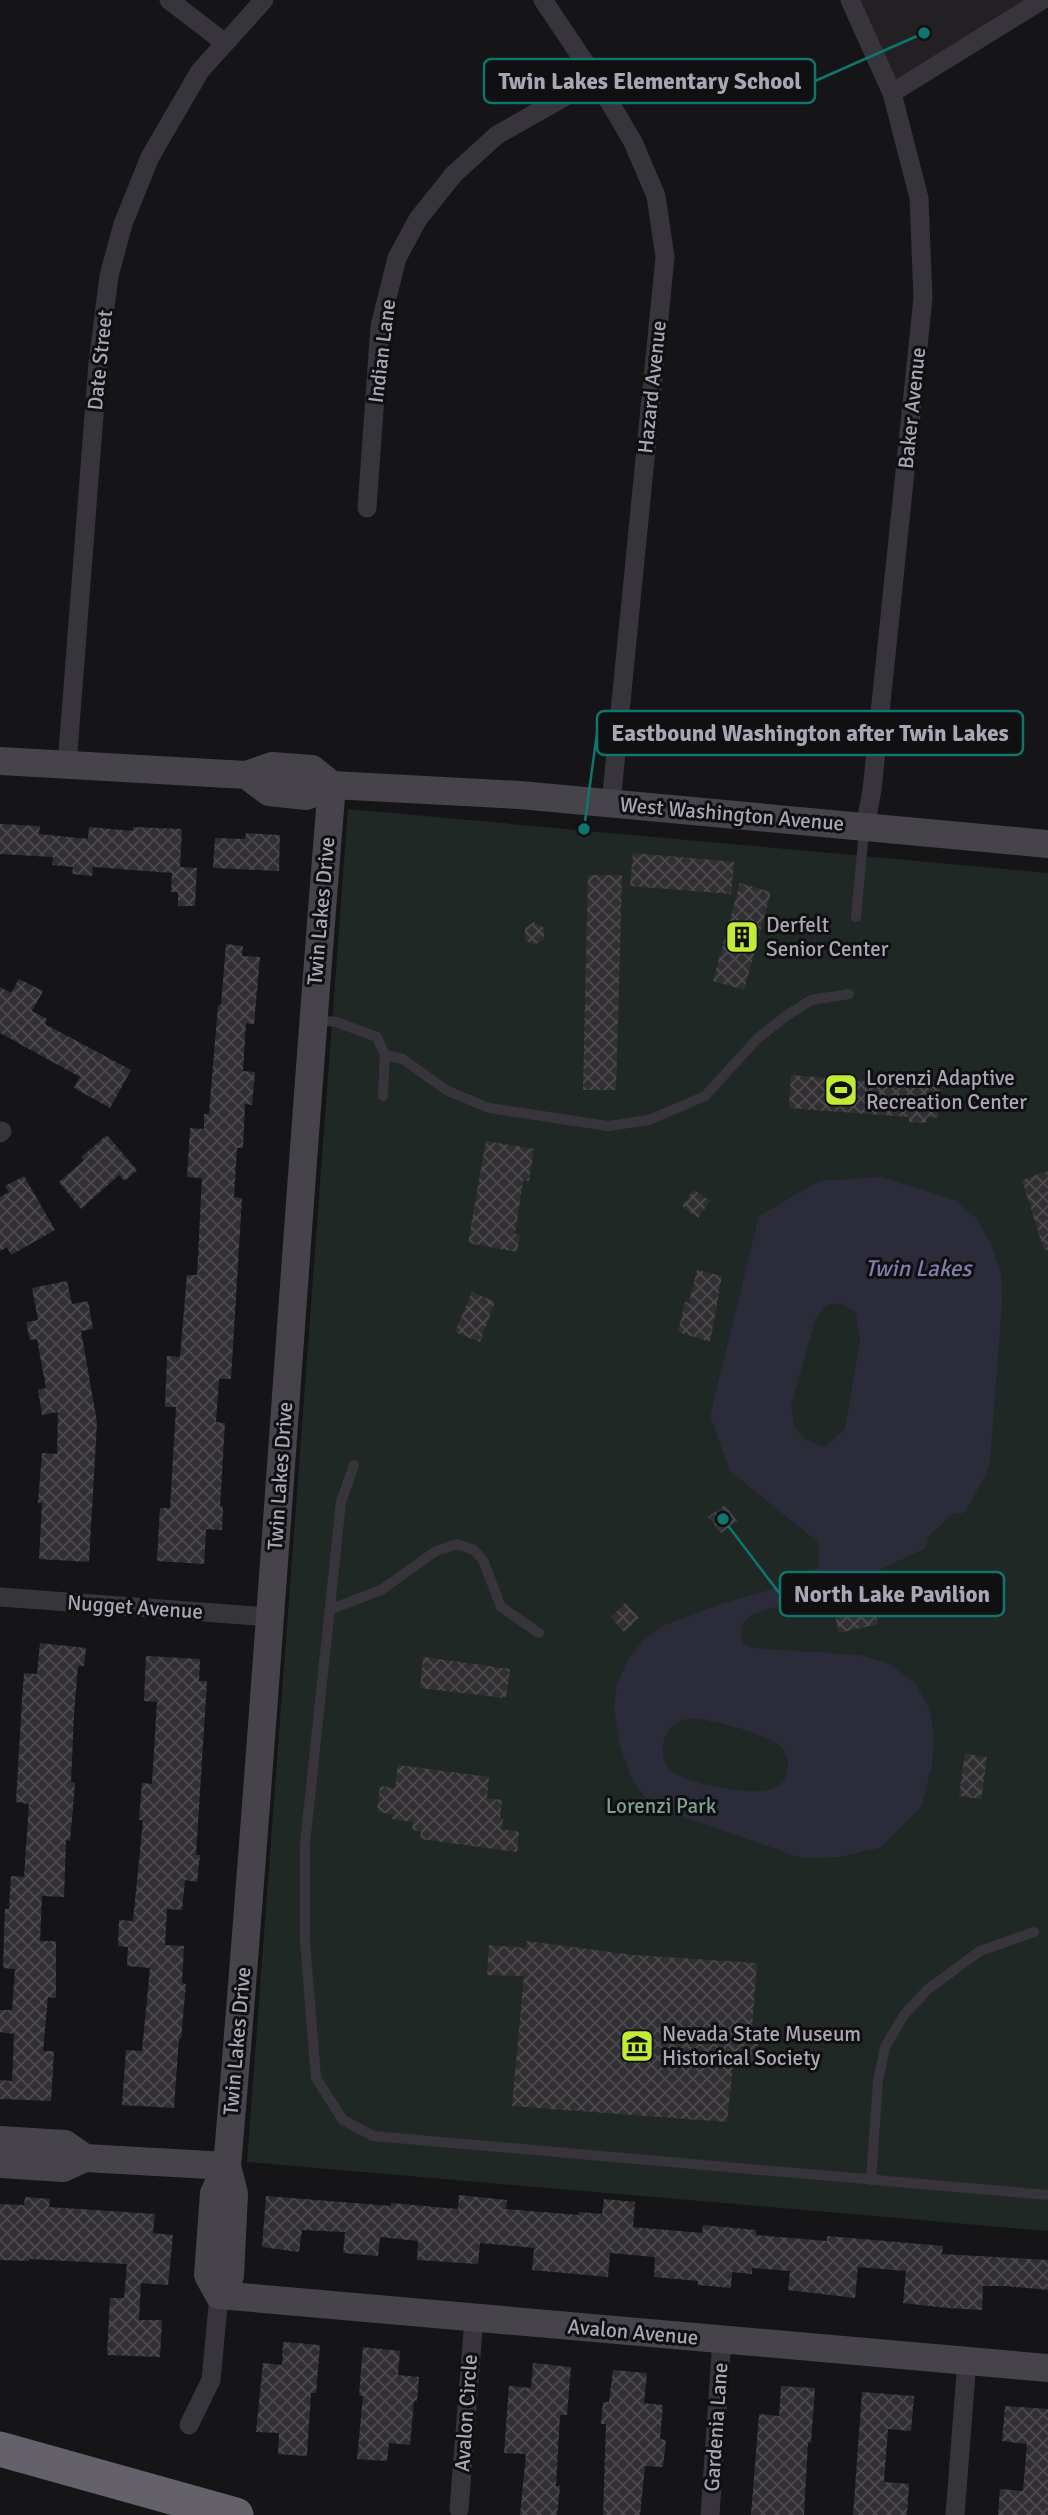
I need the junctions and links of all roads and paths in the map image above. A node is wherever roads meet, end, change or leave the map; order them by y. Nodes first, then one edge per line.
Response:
1 (169, 0) edge
2 (264, 0) edge
3 (543, 0) edge
4 (850, 0) edge
5 (1042, 0) edge
6 (225, 43) junction
7 (596, 79) junction
8 (892, 93) junction
9 (367, 508) dead end
10 (0, 761) edge
11 (67, 765) junction
12 (332, 785) junction
13 (611, 803) junction
14 (865, 827) junction
15 (1048, 844) edge
16 (856, 917) dead end
17 (849, 994) dead end
18 (312, 1020) junction
19 (386, 1055) junction
20 (383, 1096) dead end
21 (354, 1465) dead end
22 (0, 1597) edge
23 (331, 1609) junction
24 (270, 1618) junction
25 (539, 1633) dead end
26 (1034, 1932) dead end
27 (0, 2140) edge
28 (85, 2158) junction
29 (0, 2164) edge
30 (227, 2166) junction
31 (870, 2180) junction
32 (1048, 2195) edge
33 (219, 2295) junction
34 (474, 2318) junction
35 (722, 2339) junction
36 (967, 2361) junction
37 (1048, 2368) edge
38 (189, 2425) dead end
39 (0, 2449) edge
40 (459, 2509) dead end
41 (236, 2515) edge
42 (710, 2515) edge
43 (955, 2515) edge

1 - 6 street
2 - 6 street, Date Street
3 - 7 street, Hazard Avenue
4 - 8 street, Baker Avenue
5 - 8 street
6 - 11 street, Date Street
7 - 9 street, Indian Lane
7 - 13 street, Hazard Avenue
8 - 14 street, Baker Avenue
10 - 11 street, West Washington Avenue
11 - 12 street, West Washington Avenue
12 - 13 street, West Washington Avenue
12 - 18 street, Twin Lakes Drive
13 - 14 street, West Washington Avenue
14 - 15 street, West Washington Avenue
14 - 16 lane
17 - 19 lane
18 - 19 lane
18 - 24 street, Twin Lakes Drive
19 - 20 lane
21 - 23 lane
22 - 24 street, Nugget Avenue
23 - 25 lane
23 - 31 lane
24 - 30 street, Twin Lakes Drive
26 - 31 lane
27 - 28 street
28 - 29 street
28 - 30 street
30 - 33 street, Twin Lakes Drive
31 - 32 lane
33 - 34 street, Avalon Avenue
33 - 38 street, Twin Lakes Drive
34 - 35 street, Avalon Avenue
34 - 40 street, Avalon Circle
35 - 36 street, Avalon Avenue
35 - 42 street, Gardenia Lane
36 - 37 street, Avalon Avenue
36 - 43 street
39 - 41 highway

